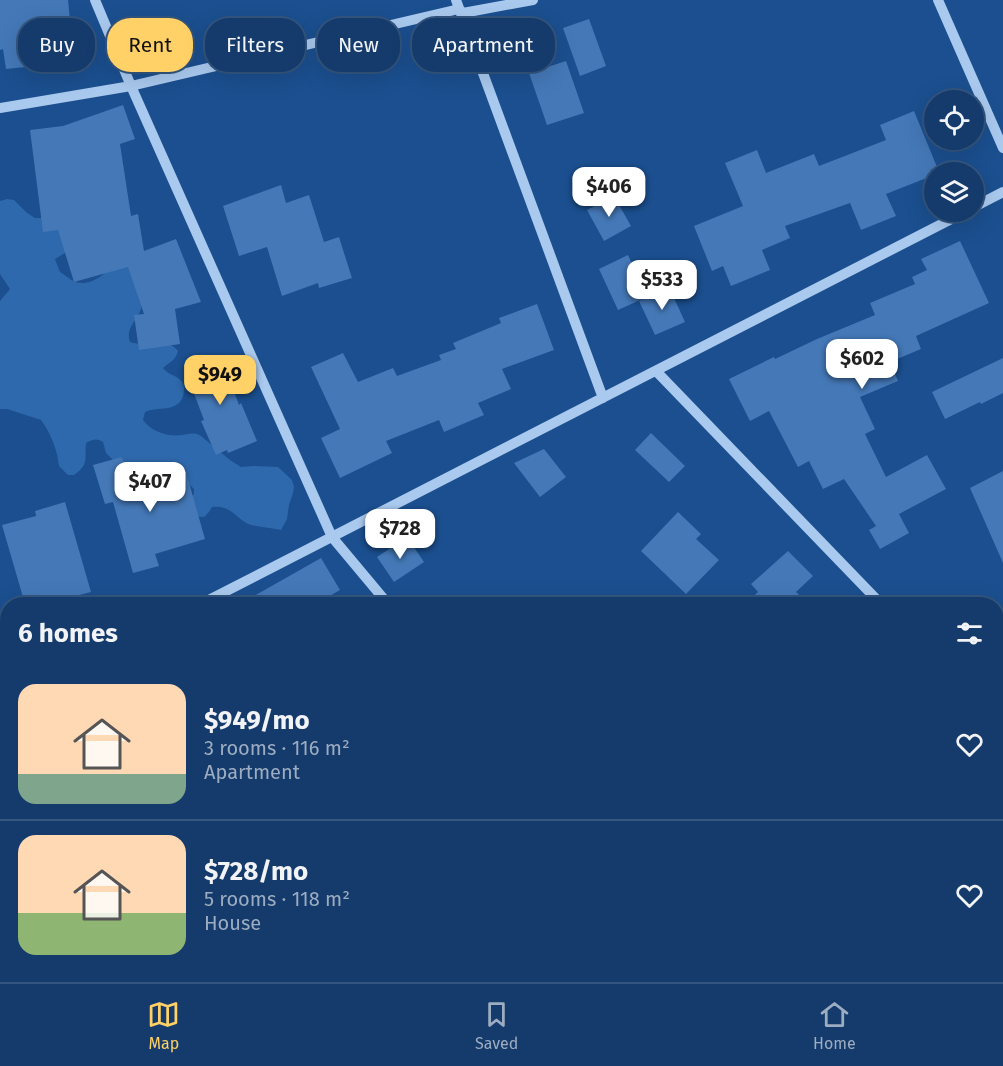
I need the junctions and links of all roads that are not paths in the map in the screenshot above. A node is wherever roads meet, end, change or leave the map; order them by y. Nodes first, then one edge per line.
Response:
1 (95, 0) edge
2 (533, 0) edge
3 (938, 0) edge
4 (458, 4) edge
5 (130, 86) junction
6 (0, 108) edge
7 (1003, 148) edge
8 (1003, 192) edge
9 (984, 202) edge
10 (946, 222) edge
11 (656, 371) junction
12 (603, 398) junction
13 (332, 537) junction
14 (215, 597) edge
15 (382, 597) edge
16 (874, 597) edge

1 - 5 street
2 - 4 street
3 - 7 street
4 - 5 street
4 - 12 street
5 - 6 street
5 - 13 street
8 - 9 street
10 - 11 street
11 - 12 street
11 - 16 street
12 - 13 street
13 - 14 street
13 - 15 street

